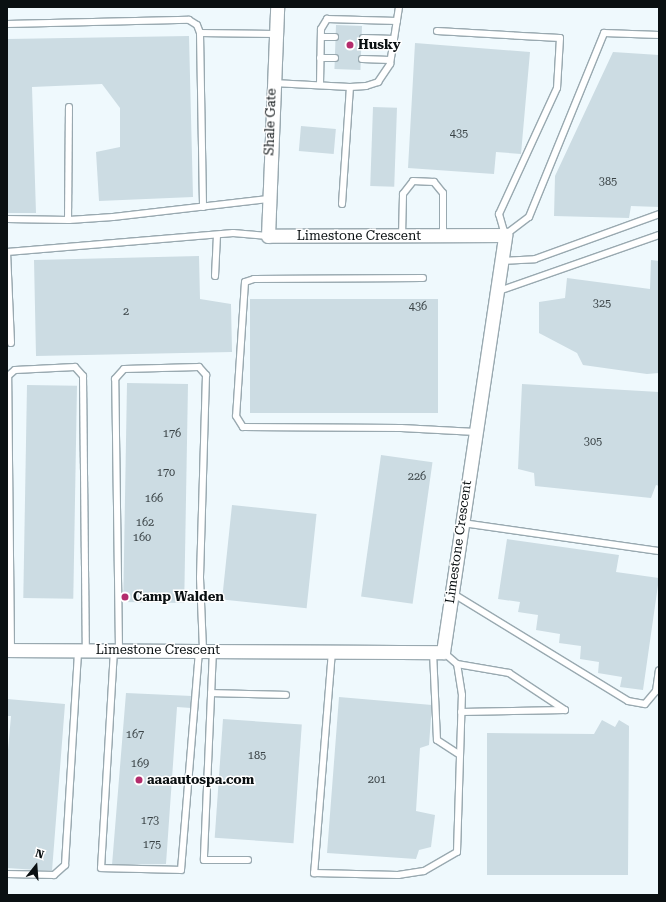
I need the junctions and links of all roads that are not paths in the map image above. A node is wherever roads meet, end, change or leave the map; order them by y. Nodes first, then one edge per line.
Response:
1 (277, 7) edge
2 (400, 7) edge
3 (396, 21) junction
4 (7, 24) edge
5 (437, 31) dead end
6 (200, 33) junction
7 (276, 34) junction
8 (659, 35) edge
9 (321, 37) junction
10 (335, 37) dead end
11 (363, 38) dead end
12 (394, 39) junction
13 (320, 58) junction
14 (335, 58) dead end
15 (362, 59) dead end
16 (390, 60) junction
17 (273, 83) junction
18 (320, 85) junction
19 (350, 87) junction
20 (70, 107) dead end
21 (268, 199) junction
22 (342, 204) dead end
23 (203, 206) junction
24 (659, 214) edge
25 (7, 219) edge
26 (68, 220) junction
27 (217, 234) junction
28 (505, 235) junction
29 (659, 235) edge
30 (268, 236) junction
31 (402, 236) junction
32 (443, 236) junction
33 (501, 261) junction
34 (215, 276) dead end
35 (423, 278) dead end
36 (496, 292) junction
37 (11, 343) dead end
38 (476, 432) junction
39 (462, 523) junction
40 (659, 551) edge
41 (452, 593) junction
42 (9, 650) edge
43 (82, 650) junction
44 (117, 650) junction
45 (205, 650) junction
46 (332, 651) junction
47 (438, 652) junction
48 (456, 664) junction
49 (659, 670) edge
50 (211, 693) junction
51 (286, 695) dead end
52 (461, 712) junction
53 (460, 755) junction
54 (248, 860) dead end
55 (7, 874) edge

1 - 7 street, Shale Gate
2 - 3 lane
3 - 9 lane
3 - 12 lane
4 - 6 lane
5 - 28 lane
6 - 7 lane
6 - 23 lane
7 - 17 street, Shale Gate
8 - 28 lane
9 - 10 lane
9 - 13 lane
11 - 12 lane
12 - 16 lane
13 - 14 lane
13 - 18 lane
15 - 16 lane
16 - 19 lane
17 - 18 lane
17 - 21 street, Shale Gate
18 - 19 lane
19 - 22 lane
20 - 26 lane
21 - 23 lane
21 - 30 street, Shale Gate
23 - 26 lane
24 - 33 lane
25 - 26 lane
27 - 30 lane
27 - 34 lane
27 - 37 lane
28 - 32 street, Limestone Crescent
28 - 33 street, Limestone Crescent
29 - 36 lane
30 - 31 street, Limestone Crescent
31 - 32 street, Limestone Crescent
31 - 32 lane
33 - 36 street, Limestone Crescent
35 - 38 lane
36 - 38 street, Limestone Crescent
38 - 39 street, Limestone Crescent
39 - 40 lane
39 - 41 street, Limestone Crescent
41 - 47 street, Limestone Crescent
41 - 49 lane
42 - 43 street, Limestone Crescent
42 - 43 lane
43 - 44 street, Limestone Crescent
43 - 55 lane
44 - 45 street, Limestone Crescent
44 - 45 lane
44 - 45 lane
45 - 46 street, Limestone Crescent
45 - 50 lane
46 - 47 street, Limestone Crescent
46 - 53 lane
47 - 48 lane
47 - 53 lane
48 - 52 lane
48 - 52 lane
50 - 51 lane
50 - 54 lane
52 - 53 lane

